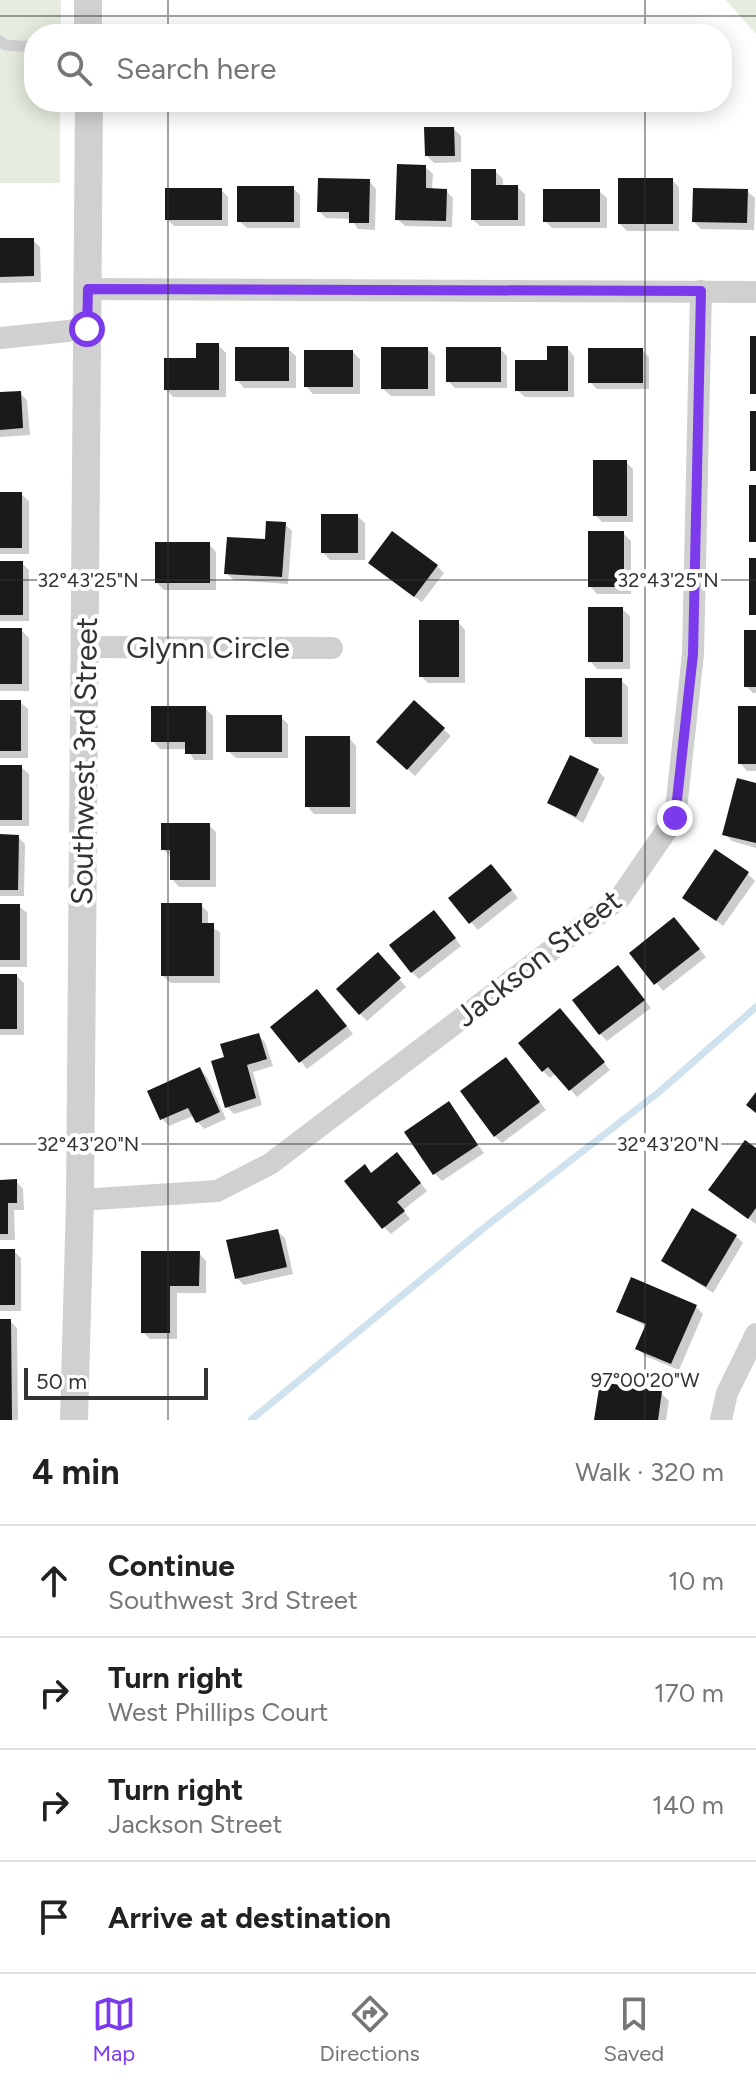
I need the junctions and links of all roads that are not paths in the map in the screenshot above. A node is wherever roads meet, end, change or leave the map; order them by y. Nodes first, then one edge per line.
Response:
1 (88, 0) edge
2 (88, 24) edge
3 (0, 41) edge
4 (24, 46) edge
5 (89, 112) edge
6 (88, 289) junction
7 (701, 291) junction
8 (756, 292) edge
9 (87, 329) junction
10 (0, 338) edge
11 (85, 647) junction
12 (332, 648) dead end
13 (80, 1200) junction
14 (756, 1334) edge
15 (74, 1420) edge
16 (721, 1420) edge

1 - 2 street
3 - 4 lane
5 - 6 street, Southwest 3rd Street
6 - 7 street
6 - 9 street, Southwest 3rd Street
7 - 8 street
7 - 13 street, Jackson Street
9 - 10 street
9 - 11 street, Southwest 3rd Street
11 - 12 street, Glynn Circle
11 - 13 street, Southwest 3rd Street
13 - 15 street, Southwest 3rd Street
14 - 16 street

